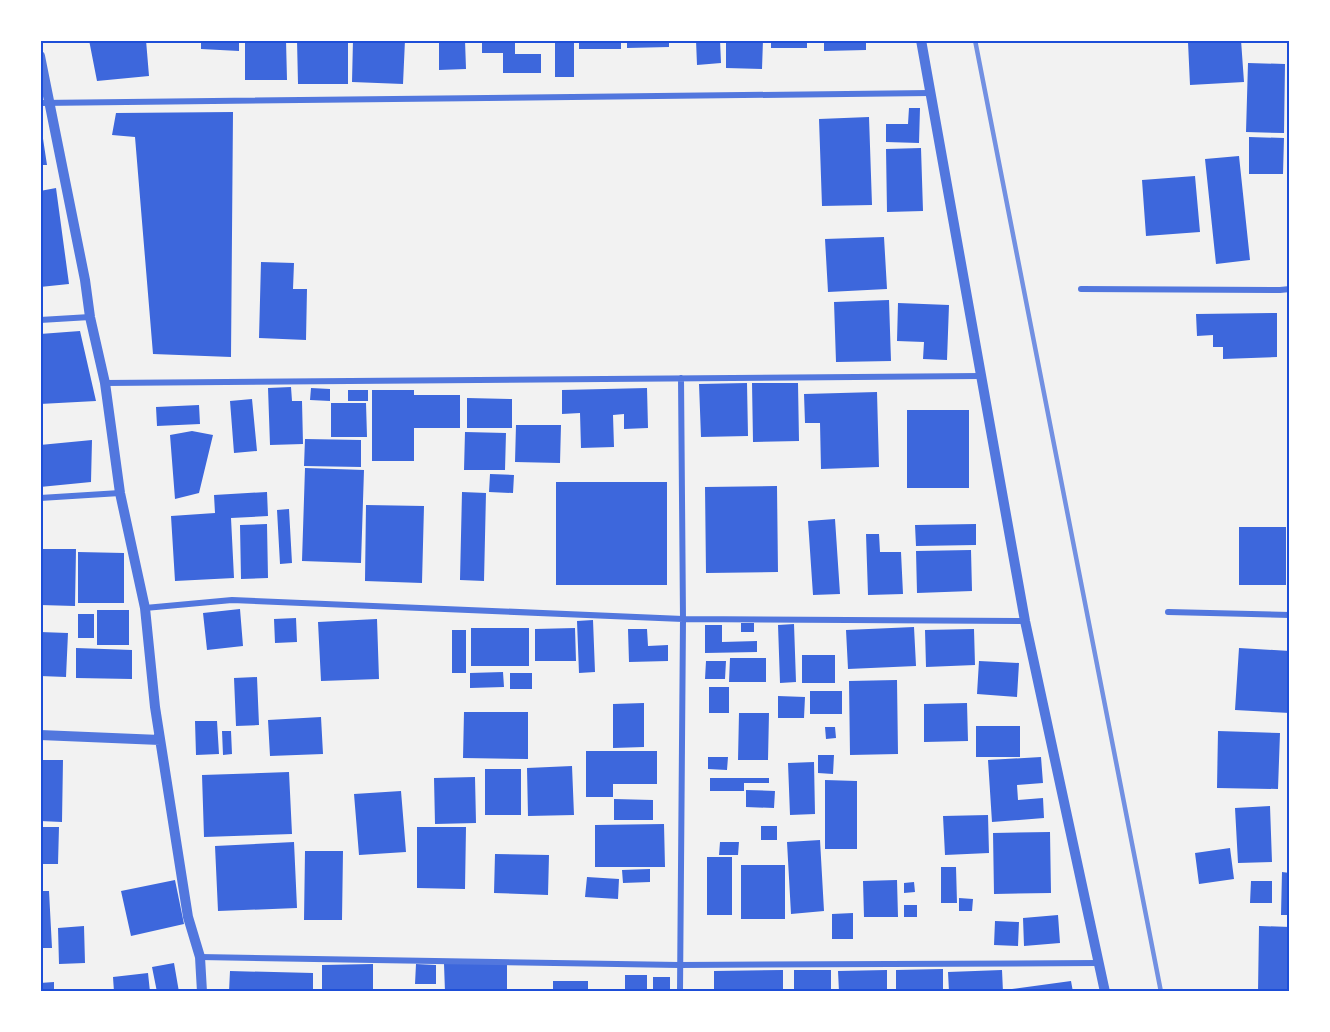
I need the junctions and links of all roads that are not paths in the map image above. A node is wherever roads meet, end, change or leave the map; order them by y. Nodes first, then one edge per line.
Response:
1 (921, 40) edge
2 (40, 56) edge
3 (931, 93) junction
4 (46, 103) edge
5 (1082, 289) dead end
6 (1290, 289) edge
7 (90, 317) junction
8 (40, 320) edge
9 (980, 376) junction
10 (681, 378) junction
11 (105, 383) junction
12 (120, 493) junction
13 (40, 498) edge
14 (145, 608) junction
15 (1168, 612) dead end
16 (1290, 615) edge
17 (682, 619) junction
18 (1025, 621) junction
19 (40, 735) edge
20 (160, 740) junction
21 (200, 957) junction
22 (1099, 963) junction
23 (679, 965) junction
24 (202, 992) edge
25 (680, 992) edge
26 (1105, 992) edge

1 - 3 street
2 - 4 street
3 - 4 street
3 - 9 street
4 - 7 street
5 - 6 street
7 - 8 street
7 - 11 street
9 - 10 street
9 - 18 street
10 - 11 street
10 - 17 street
11 - 12 street
12 - 13 street
12 - 14 street
14 - 17 street
14 - 20 street
15 - 16 street
17 - 18 street
17 - 23 street
18 - 22 street
19 - 20 street
20 - 21 street
21 - 23 street
21 - 24 street
22 - 23 street
22 - 26 street
23 - 25 street

